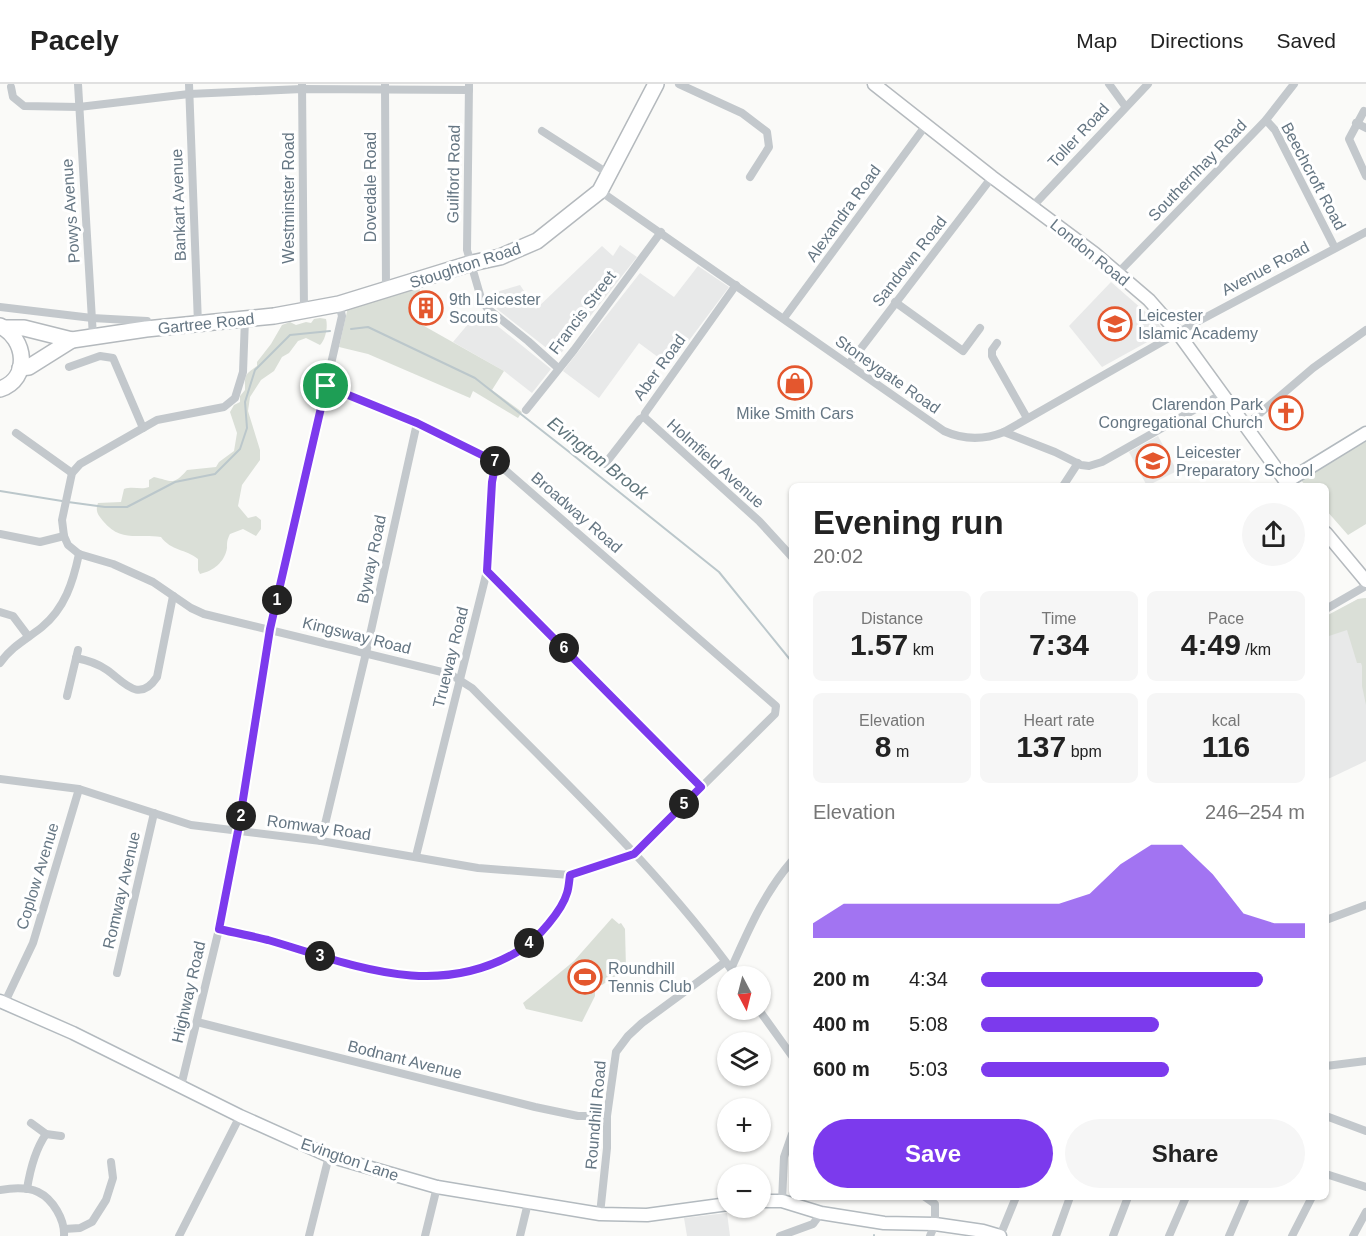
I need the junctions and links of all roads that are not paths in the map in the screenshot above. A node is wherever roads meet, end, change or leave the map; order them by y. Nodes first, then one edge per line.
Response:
1 (78, 84) edge
2 (189, 84) edge
3 (656, 84) edge
4 (679, 84) edge
5 (874, 84) edge
6 (1109, 84) edge
7 (1148, 84) edge
8 (1294, 84) edge
9 (385, 86) edge
10 (11, 87) dead end
11 (302, 87) edge
12 (469, 87) edge
13 (189, 94) junction
14 (1125, 106) junction
15 (79, 107) junction
16 (1364, 111) dead end
17 (1266, 120) junction
18 (1356, 123) junction
19 (926, 125) junction
20 (1366, 128) edge
21 (542, 131) dead end
22 (609, 174) junction
23 (1366, 176) edge
24 (750, 177) dead end
25 (993, 177) junction
26 (600, 190) junction
27 (1032, 207) junction
28 (661, 232) junction
29 (1366, 232) edge
30 (1335, 248) junction
31 (472, 263) junction
32 (1118, 273) junction
33 (736, 285) junction
34 (386, 290) junction
35 (896, 302) junction
36 (339, 304) junction
37 (0, 307) edge
38 (303, 311) junction
39 (92, 318) junction
40 (784, 318) junction
41 (245, 319) junction
42 (147, 321) dead end
43 (198, 324) junction
44 (2, 327) edge
45 (980, 328) dead end
46 (1366, 330) edge
47 (1178, 333) junction
48 (93, 337) junction
49 (72, 340) junction
50 (997, 344) dead end
51 (849, 364) junction
52 (69, 367) dead end
53 (20, 368) junction
54 (558, 368) junction
55 (326, 386) junction
56 (2, 390) edge
57 (1222, 394) junction
58 (526, 410) dead end
59 (644, 417) junction
60 (1027, 418) junction
61 (417, 423) junction
62 (1245, 426) junction
63 (143, 428) junction
64 (1004, 432) junction
65 (16, 433) dead end
66 (1366, 433) edge
67 (496, 462) junction
68 (605, 464) dead end
69 (1078, 464) junction
70 (72, 473) junction
71 (1065, 483) edge
72 (1287, 483) edge
73 (1290, 483) edge
74 (0, 534) edge
75 (64, 536) junction
76 (1329, 537) edge
77 (79, 554) junction
78 (789, 554) edge
79 (487, 571) junction
80 (1366, 581) edge
81 (1366, 586) edge
82 (173, 596) junction
83 (1329, 607) edge
84 (0, 612) edge
85 (270, 629) junction
86 (28, 636) junction
87 (366, 653) junction
88 (0, 663) edge
89 (460, 679) junction
90 (67, 696) dead end
91 (0, 780) edge
92 (701, 787) junction
93 (79, 789) junction
94 (154, 813) junction
95 (238, 831) junction
96 (321, 841) junction
97 (634, 854) junction
98 (416, 856) junction
99 (789, 865) edge
100 (570, 875) junction
101 (1366, 905) edge
102 (1329, 919) edge
103 (219, 929) junction
104 (728, 966) edge
105 (731, 966) edge
106 (117, 973) dead end
107 (717, 978) edge
108 (3, 1002) edge
109 (766, 1020) edge
110 (197, 1022) junction
111 (789, 1052) edge
112 (1366, 1061) edge
113 (1329, 1066) edge
114 (181, 1086) junction
115 (240, 1116) junction
116 (607, 1116) junction
117 (1329, 1117) edge
118 (31, 1123) dead end
119 (1366, 1131) edge
120 (46, 1134) junction
121 (61, 1136) dead end
122 (789, 1143) edge
123 (329, 1156) junction
124 (111, 1162) dead end
125 (1329, 1175) edge
126 (437, 1187) junction
127 (1366, 1187) edge
128 (27, 1189) junction
129 (0, 1190) edge
130 (930, 1200) edge
131 (1015, 1200) edge
132 (1069, 1200) edge
133 (1127, 1200) edge
134 (1185, 1200) edge
135 (1245, 1200) edge
136 (1310, 1200) edge
137 (771, 1201) edge
138 (782, 1201) junction
139 (528, 1203) junction
140 (717, 1205) edge
141 (1366, 1212) edge
142 (821, 1213) junction
143 (600, 1214) junction
144 (932, 1230) edge
145 (64, 1233) edge
146 (179, 1236) edge
147 (309, 1236) edge
148 (426, 1236) edge
149 (520, 1236) edge
150 (780, 1236) edge
151 (1000, 1236) edge
152 (1056, 1236) edge
153 (1113, 1236) edge
154 (1170, 1236) edge
155 (1229, 1236) edge
156 (1292, 1236) edge
157 (1353, 1236) edge

1 - 15 street, Powys Avenue
2 - 13 street, Bankart Avenue
3 - 22 highway, Stoughton Road
4 - 24 street
5 - 19 street, London Road
6 - 14 street
7 - 14 street, Toller Road
8 - 17 street, Southernhay Road
9 - 11 street
9 - 12 street
9 - 34 street, Dovedale Road
10 - 15 street
11 - 13 street
11 - 38 street, Westminster Road
12 - 31 street, Guilford Road
13 - 15 street
13 - 43 street, Bankart Avenue
14 - 27 street, Toller Road
15 - 39 street, Powys Avenue
16 - 18 street
17 - 30 street, Beechcroft Road
17 - 32 street, Southernhay Road
18 - 20 street
18 - 23 street
19 - 25 street, London Road
19 - 40 street, Alexandra Road
21 - 22 street
22 - 26 highway, Stoughton Road
25 - 27 street, London Road
25 - 35 street, Sandown Road
26 - 28 street, Stoneygate Road
26 - 31 highway, Stoughton Road
27 - 32 street, London Road
28 - 33 street, Stoneygate Road
28 - 54 street, Francis Street
29 - 30 street, Avenue Road
30 - 47 street, Avenue Road
31 - 34 highway, Stoughton Road
31 - 54 street, Guilford Road
32 - 47 street, London Road
33 - 40 street, Stoneygate Road
33 - 59 street, Aber Road
34 - 36 highway, Stoughton Road
35 - 45 street
35 - 51 street, Sandown Road
36 - 38 highway, Gartree Road
36 - 55 street, Highway Road
37 - 39 street, Gartree Road
38 - 41 highway, Gartree Road
39 - 42 street, Gartree Road
39 - 48 street, Powys Avenue
40 - 51 street, Stoneygate Road
41 - 43 highway, Gartree Road
41 - 63 street
43 - 48 highway, Gartree Road
44 - 49 highway, Gartree Road
44 - 53 highway
46 - 62 street
47 - 57 street, London Road
47 - 60 street, Stoneygate Road
48 - 49 highway, Gartree Road
49 - 53 highway, Gartree Road
50 - 60 street
51 - 64 street, Stoneygate Road
52 - 63 street
53 - 56 highway
54 - 58 street, Francis Street
55 - 61 street, Broadway Road
55 - 85 street, Highway Road
57 - 62 street, London Road
57 - 69 street
59 - 68 street, Aber Road
59 - 78 street, Holmfield Avenue
60 - 64 street, Stoneygate Road
61 - 67 street, Broadway Road
61 - 87 street, Byway Road
62 - 72 street, London Road
63 - 70 street
64 - 69 street
65 - 70 street
66 - 73 street
67 - 79 street, Trueway Road
67 - 92 street, Broadway Road
69 - 71 street
70 - 75 street
74 - 75 street
75 - 77 street
76 - 80 street
77 - 82 street, Kingsway Road
77 - 86 street
79 - 89 street, Trueway Road
79 - 92 street
81 - 83 street
82 - 85 street, Kingsway Road
82 - 90 street
84 - 86 street
85 - 87 street, Kingsway Road
85 - 95 street, Highway Road
86 - 88 street
87 - 89 street, Kingsway Road
87 - 96 street, Byway Road
89 - 97 street, Kingsway Road
89 - 98 street, Trueway Road
91 - 93 street, Romway Road
92 - 97 street
93 - 94 street, Romway Road
93 - 108 street, Coplow Avenue
94 - 95 street, Romway Road
94 - 106 street, Romway Avenue
95 - 96 street, Romway Road
95 - 103 street, Highway Road
96 - 98 street, Romway Road
97 - 100 street, Romway Road
97 - 104 street, Kingsway Road
98 - 100 street, Romway Road
99 - 105 street
100 - 103 street
101 - 102 street
103 - 110 street, Highway Road
107 - 116 street, Roundhill Road
108 - 114 street, Evington Lane
109 - 111 street
110 - 114 street, Highway Road
110 - 116 street, Bodnant Avenue
112 - 113 street
114 - 115 street, Evington Lane
115 - 123 street, Evington Lane
115 - 146 street
116 - 143 street, Roundhill Road
117 - 119 street
118 - 120 street
120 - 121 street
120 - 128 street
122 - 138 street
123 - 126 street, Evington Lane
123 - 147 street
124 - 145 street
125 - 127 street
126 - 139 street, Evington Lane
126 - 148 street
128 - 129 street
128 - 145 street
130 - 144 street
131 - 151 street
132 - 152 street
133 - 153 street
134 - 154 street
135 - 155 street
136 - 156 street
137 - 138 street
138 - 142 street
139 - 143 street, Evington Lane
139 - 149 street
140 - 143 street, Evington Lane
141 - 157 street
142 - 144 street
142 - 150 street
144 - 151 street

